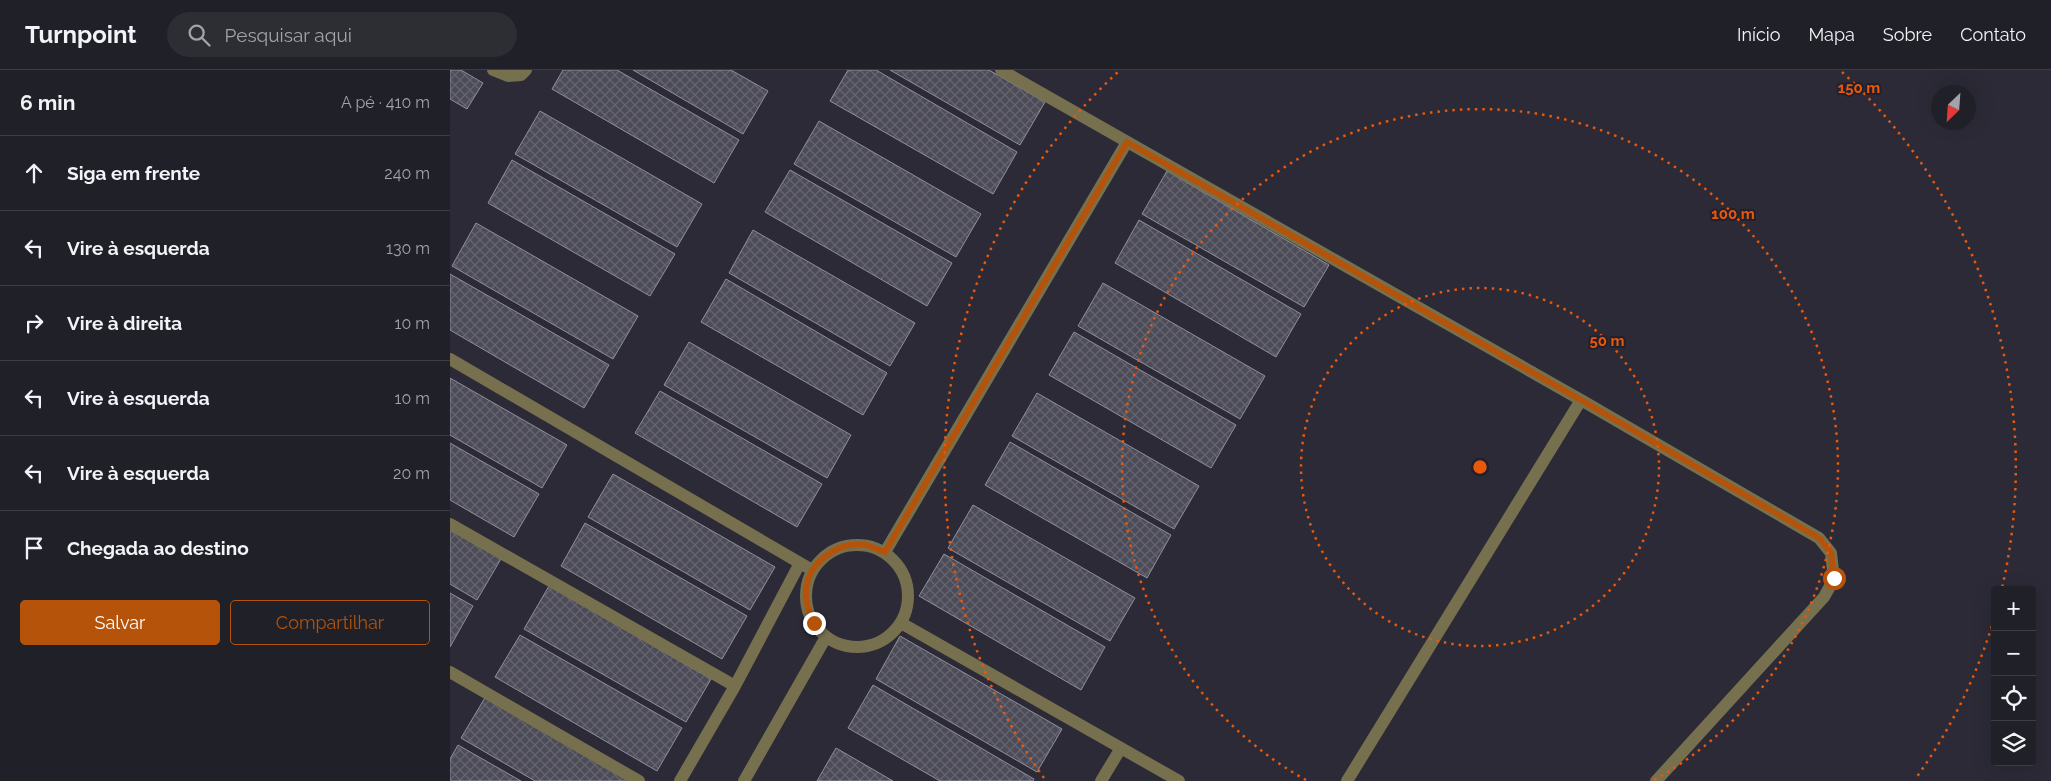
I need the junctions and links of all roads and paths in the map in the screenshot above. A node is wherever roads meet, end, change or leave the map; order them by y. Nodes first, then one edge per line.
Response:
1 (493, 70) edge
2 (526, 70) edge
3 (1001, 70) edge
4 (1127, 142) junction
5 (450, 359) edge
6 (1581, 400) junction
7 (450, 524) edge
8 (885, 552) junction
9 (800, 563) junction
10 (812, 570) junction
11 (901, 623) junction
12 (826, 637) junction
13 (450, 672) edge
14 (734, 686) junction
15 (1121, 748) junction
16 (639, 781) edge
17 (680, 781) edge
18 (744, 781) edge
19 (1102, 781) edge
20 (1179, 781) edge
21 (1346, 781) edge
22 (1656, 781) edge

1 - 2 lane
3 - 4 lane
4 - 6 lane
4 - 8 lane
5 - 9 lane
6 - 21 lane
6 - 22 lane
7 - 14 lane
8 - 10 lane
8 - 11 lane
9 - 10 lane
9 - 14 lane
10 - 12 lane
11 - 12 lane
11 - 15 lane
12 - 18 lane
13 - 16 lane
14 - 17 lane
15 - 19 lane
15 - 20 lane

